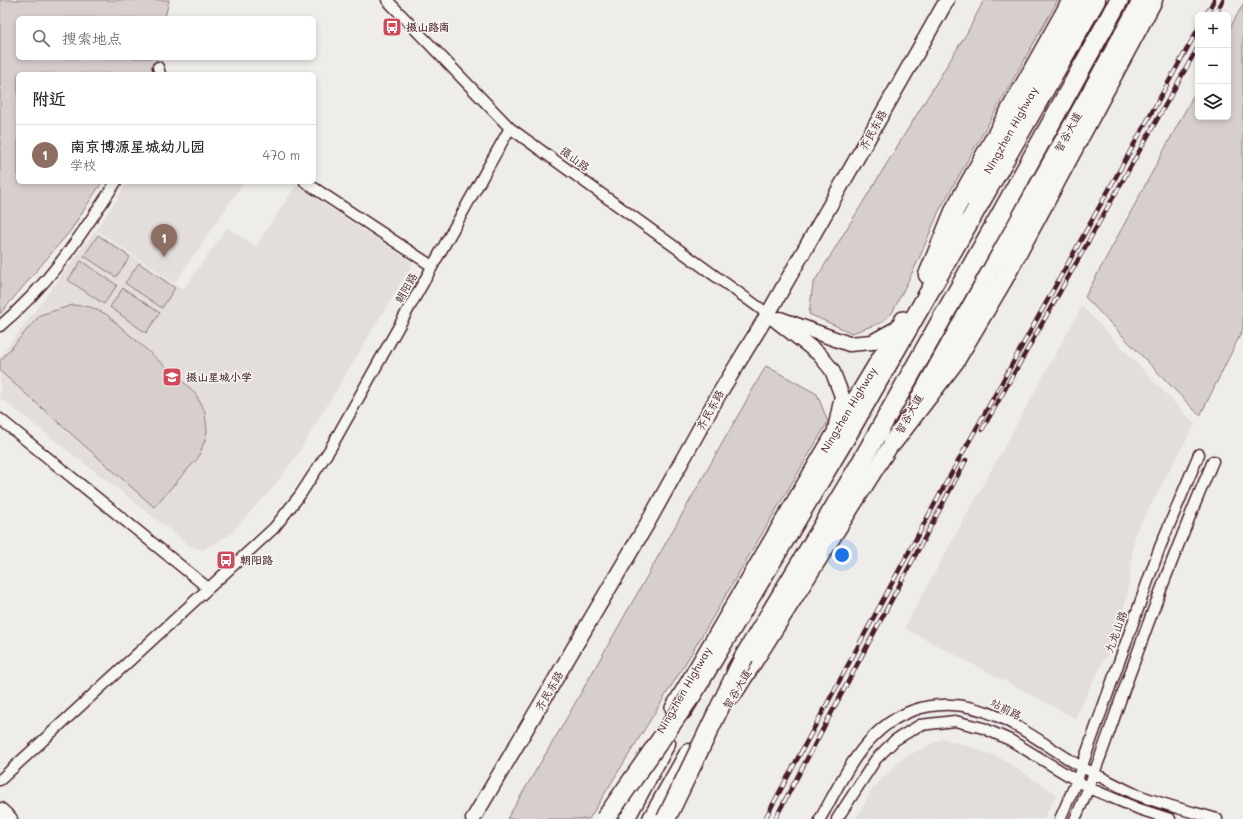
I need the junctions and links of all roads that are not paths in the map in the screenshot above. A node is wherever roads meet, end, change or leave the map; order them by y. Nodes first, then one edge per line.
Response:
1 (387, 0) edge
2 (947, 0) edge
3 (1072, 0) edge
4 (1084, 0) edge
5 (1096, 0) edge
6 (1119, 0) edge
7 (1141, 0) edge
8 (1153, 0) edge
9 (510, 128) junction
10 (115, 184) edge
11 (308, 184) edge
12 (432, 266) junction
13 (925, 283) junction
14 (768, 314) junction
15 (0, 326) edge
16 (899, 327) junction
17 (0, 419) edge
18 (834, 434) junction
19 (893, 442) junction
20 (1199, 454) dead end
21 (1213, 461) dead end
22 (208, 588) junction
23 (744, 657) junction
24 (691, 696) junction
25 (1082, 766) junction
26 (1095, 773) junction
27 (0, 780) edge
28 (1077, 780) junction
29 (1090, 788) junction
30 (0, 810) edge
31 (10, 819) edge
32 (473, 819) edge
33 (604, 819) edge
34 (610, 819) edge
35 (625, 819) edge
36 (652, 819) edge
37 (660, 819) edge
38 (666, 819) edge
39 (820, 819) edge
40 (837, 819) edge
41 (1060, 819) edge
42 (1075, 819) edge
43 (1170, 819) edge
44 (1217, 819) edge

1 - 9 street, 摄山路
2 - 14 street, 齐民东路
3 - 13 highway
4 - 13 main road, Ningzhen Highway
5 - 24 highway
6 - 23 highway, 智谷大道
7 - 19 main road, 智谷大道
8 - 19 highway
9 - 12 street, 朝阳路
9 - 14 street, 摄山路
10 - 15 street
11 - 12 street
12 - 22 street, 朝阳路
13 - 16 main road, Ningzhen Highway
14 - 16 street
14 - 18 street
14 - 32 street, 齐民东路
16 - 18 main road, Ningzhen Highway
17 - 22 street
18 - 34 main road, Ningzhen Highway
19 - 37 main road, 智谷大道
20 - 25 street, 九龙山路
21 - 26 street
22 - 27 street, 朝阳路
23 - 36 highway, 智谷大道, bridge
23 - 38 highway, bridge
24 - 33 highway, bridge
24 - 35 highway, bridge
25 - 26 street, 站前路
25 - 28 street, 九龙山路
25 - 39 street, 站前路
26 - 29 street
26 - 44 street, 站前路
28 - 29 street
28 - 40 street
28 - 41 street, 九龙山路
29 - 42 street
29 - 43 street
30 - 31 street

